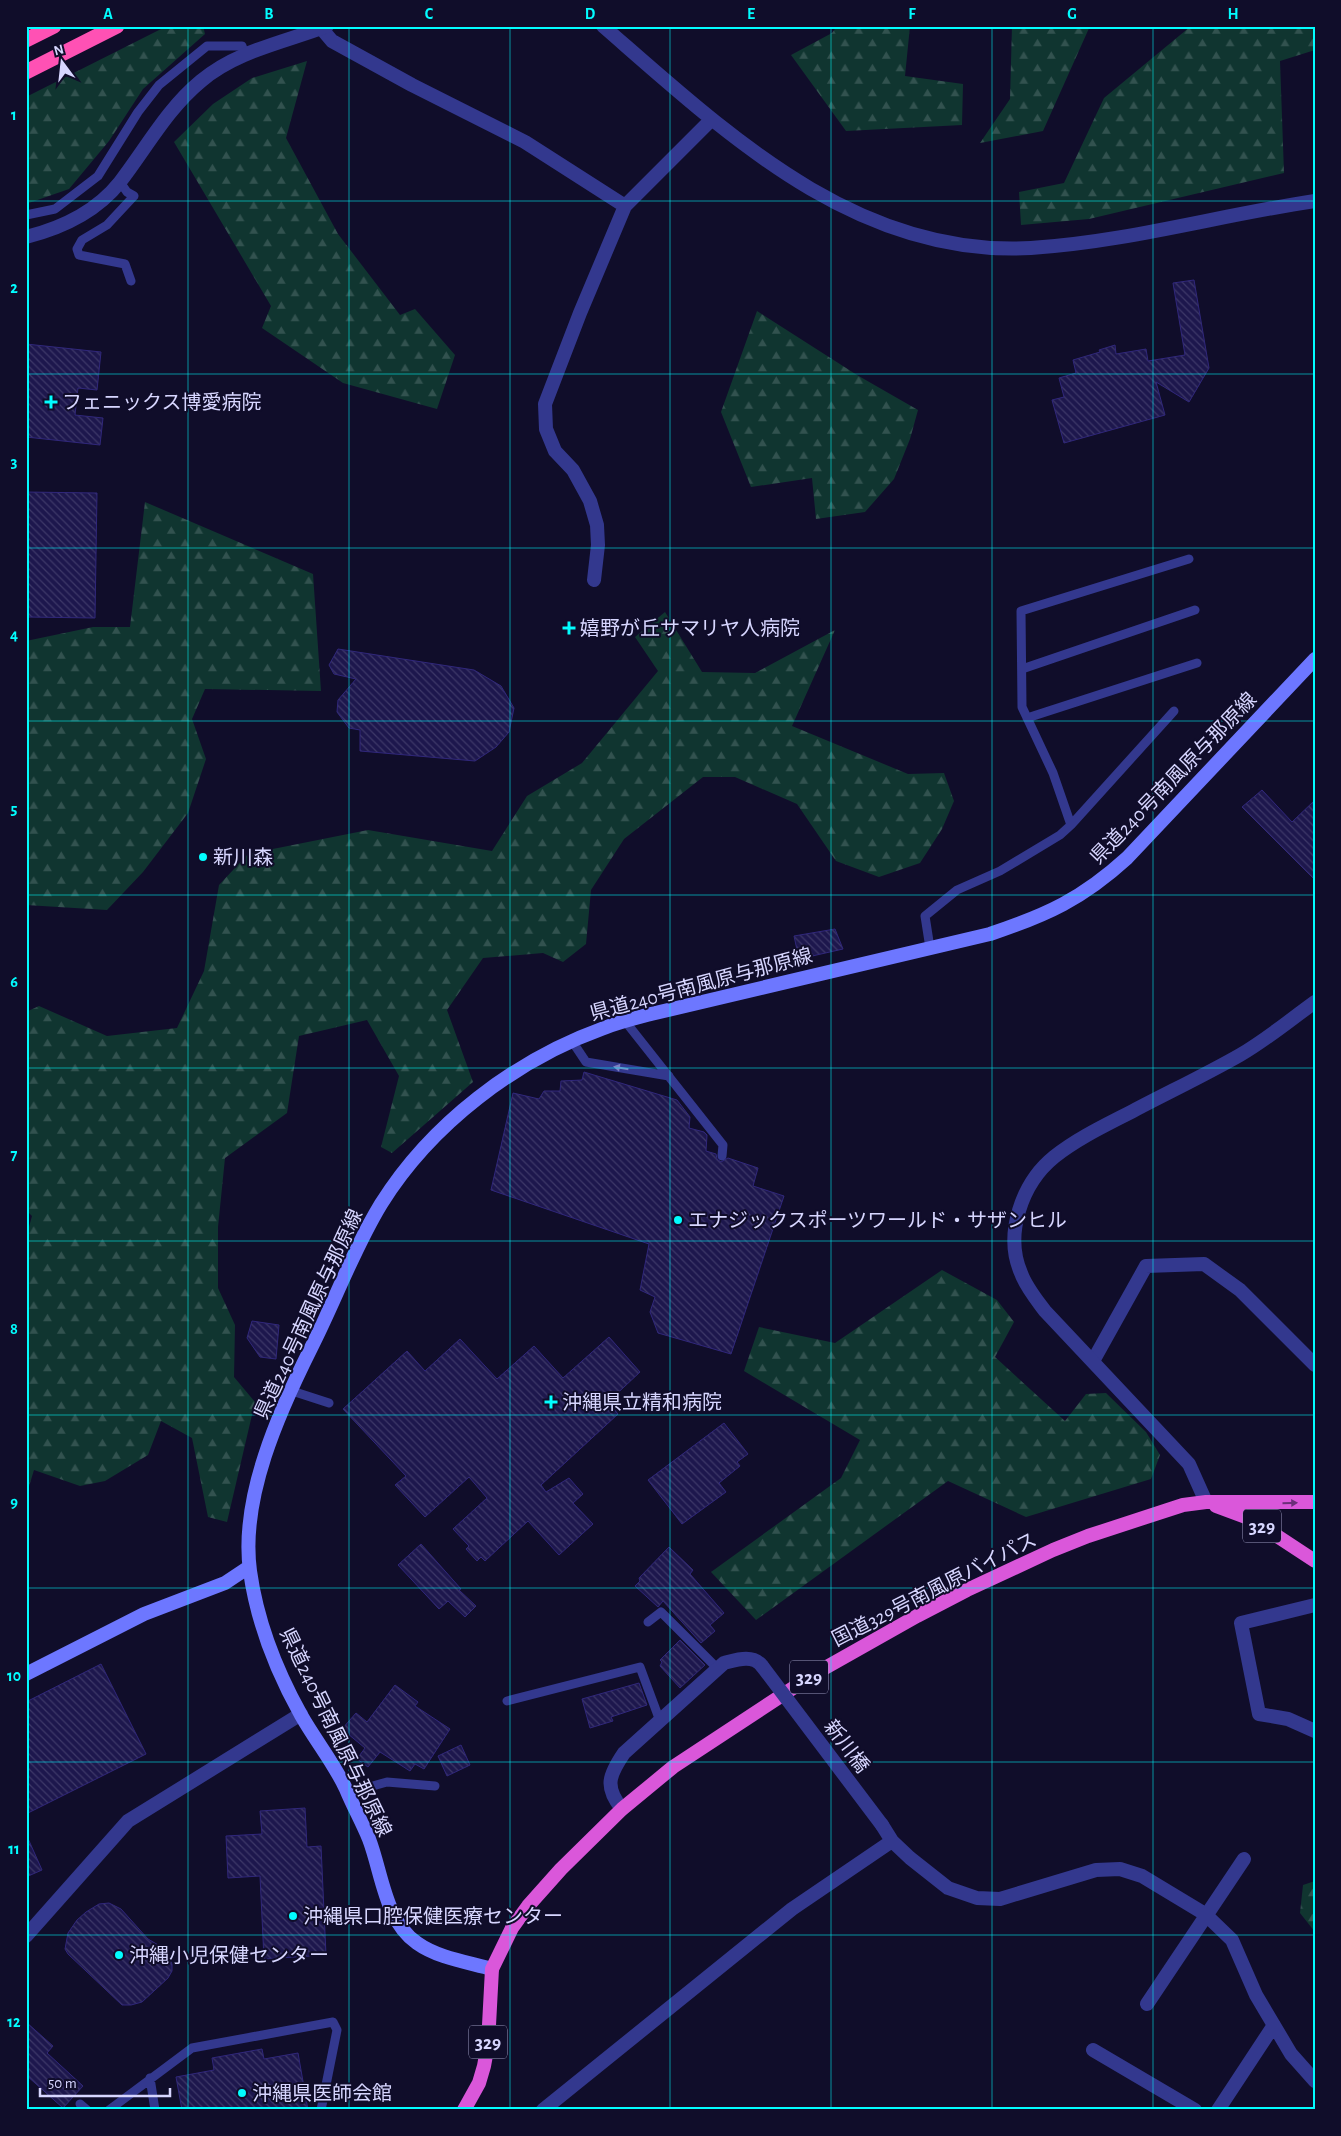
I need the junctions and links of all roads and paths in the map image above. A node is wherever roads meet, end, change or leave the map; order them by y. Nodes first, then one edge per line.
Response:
1 (54, 26) edge
2 (117, 26) edge
3 (603, 26) edge
4 (324, 27) edge
5 (26, 40) edge
6 (245, 55) junction
7 (26, 72) edge
8 (711, 120) junction
9 (120, 182) junction
10 (1315, 201) edge
11 (626, 206) junction
12 (26, 215) edge
13 (26, 237) edge
14 (131, 281) dead end
15 (1189, 559) dead end
16 (594, 580) dead end
17 (1195, 610) dead end
18 (1315, 659) edge
19 (1197, 664) dead end
20 (1022, 668) junction
21 (1174, 711) dead end
22 (1027, 718) junction
23 (1071, 826) junction
24 (930, 948) junction
25 (1315, 1002) edge
26 (625, 1021) junction
27 (572, 1041) junction
28 (669, 1076) junction
29 (722, 1156) dead end
30 (1092, 1361) junction
31 (1315, 1365) edge
32 (292, 1391) junction
33 (329, 1403) dead end
34 (1206, 1502) junction
35 (1315, 1502) edge
36 (1315, 1561) edge
37 (249, 1567) junction
38 (1315, 1605) edge
39 (648, 1622) dead end
40 (718, 1669) junction
41 (26, 1674) edge
42 (507, 1701) dead end
43 (301, 1714) junction
44 (660, 1721) junction
45 (1315, 1731) edge
46 (434, 1786) dead end
47 (348, 1793) junction
48 (622, 1809) junction
49 (892, 1840) junction
50 (1244, 1859) dead end
51 (1205, 1914) junction
52 (26, 1936) edge
53 (492, 1969) junction
54 (1147, 2004) dead end
55 (1274, 2025) junction
56 (1093, 2050) dead end
57 (150, 2078) junction
58 (1315, 2081) edge
59 (109, 2110) edge
60 (155, 2110) edge
61 (322, 2110) edge
62 (464, 2110) edge
63 (544, 2110) edge
64 (1195, 2110) edge
65 (1218, 2110) edge

1 - 5 highway
2 - 7 highway
3 - 8 street
4 - 6 street
4 - 11 street
6 - 9 street
6 - 12 lane
8 - 10 street
8 - 11 street
9 - 13 street
9 - 14 lane
11 - 16 street
15 - 20 lane
17 - 20 lane
18 - 24 main road, 県道240号南風原与那原線
19 - 22 lane
20 - 22 lane
21 - 23 lane
22 - 23 lane
23 - 24 lane
24 - 26 main road, 県道240号南風原与那原線
25 - 30 street
26 - 27 main road, 県道240号南風原与那原線
26 - 28 lane
28 -> 27 lane
27 - 32 main road, 県道240号南風原与那原線
28 - 29 lane
30 - 31 street
30 - 34 street
32 - 33 lane
32 - 37 main road, 県道240号南風原与那原線
34 -> 35 highway, 国道329号南風原バイパス / 329
34 - 36 highway, 329
34 - 48 highway, 国道329号南風原バイパス / 329
37 - 41 main road
37 - 43 main road, 県道240号南風原与那原線
38 - 45 street
39 - 40 lane
40 - 44 street
40 - 49 street, 新川橋, bridge
42 - 44 lane
43 - 47 main road, 県道240号南風原与那原線
43 - 52 street
44 - 48 street
46 - 47 lane
47 - 53 main road, 県道240号南風原与那原線
48 - 53 highway, 国道329号南風原バイパス / 329
49 - 51 street, 新川橋
49 - 63 street
50 - 51 street
51 - 54 street
51 - 55 street, 新川橋
53 - 62 highway, 国道329号南風原バイパス / 329
55 - 58 street, 新川橋
55 - 65 street
56 - 64 street
57 - 59 lane
57 - 60 lane
57 - 61 lane

